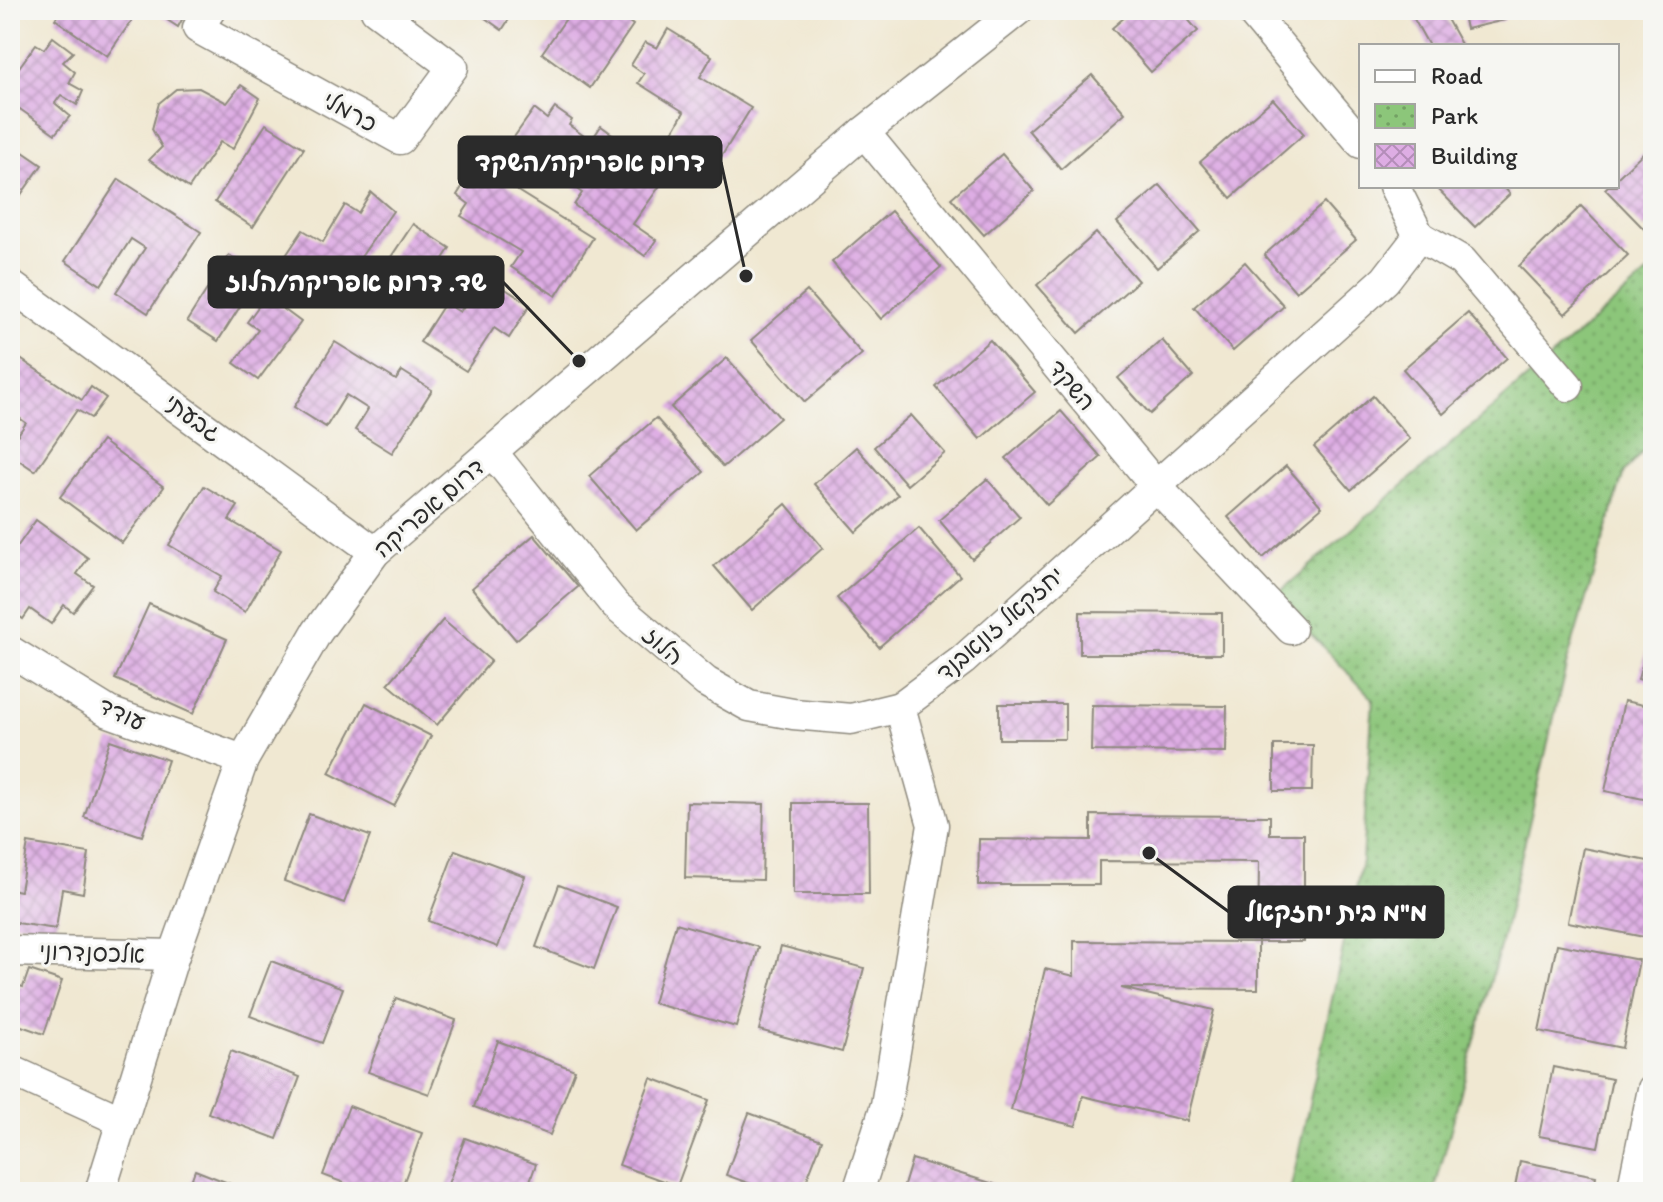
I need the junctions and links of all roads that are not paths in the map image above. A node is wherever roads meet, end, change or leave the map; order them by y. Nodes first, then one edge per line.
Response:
1 (210, 10) edge
2 (376, 10) edge
3 (1018, 10) edge
4 (1250, 10) edge
5 (864, 132) junction
6 (1359, 141) edge
7 (1395, 188) edge
8 (1419, 236) junction
9 (10, 285) edge
10 (1568, 386) dead end
11 (492, 452) junction
12 (1156, 486) junction
13 (375, 552) junction
14 (1291, 629) dead end
15 (10, 651) edge
16 (900, 707) junction
17 (243, 760) junction
18 (10, 951) edge
19 (174, 955) junction
20 (10, 1070) edge
21 (1653, 1089) edge
22 (122, 1121) junction
23 (1650, 1123) edge
24 (100, 1192) edge
25 (858, 1192) edge
26 (1632, 1192) edge

1 - 2 street, כרמלי
3 - 5 street, דרום אפריקה
4 - 6 street
5 - 11 street, דרום אפריקה
5 - 12 street, השקד
7 - 8 street
8 - 10 street
8 - 12 street, יחזקאל זונאבנד
9 - 13 street, גבעתי
11 - 13 street, דרום אפריקה
11 - 16 street, הלוז
12 - 14 street, השקד
12 - 16 street, יחזקאל זונאבנד
13 - 17 street, דרום אפריקה
15 - 17 street, עודד
16 - 25 street
17 - 19 street, דרום אפריקה
18 - 19 street, אלכסנדרוני
19 - 22 street, דרום אפריקה
20 - 22 street
21 - 23 street
22 - 24 street, דרום אפריקה
23 - 26 street

